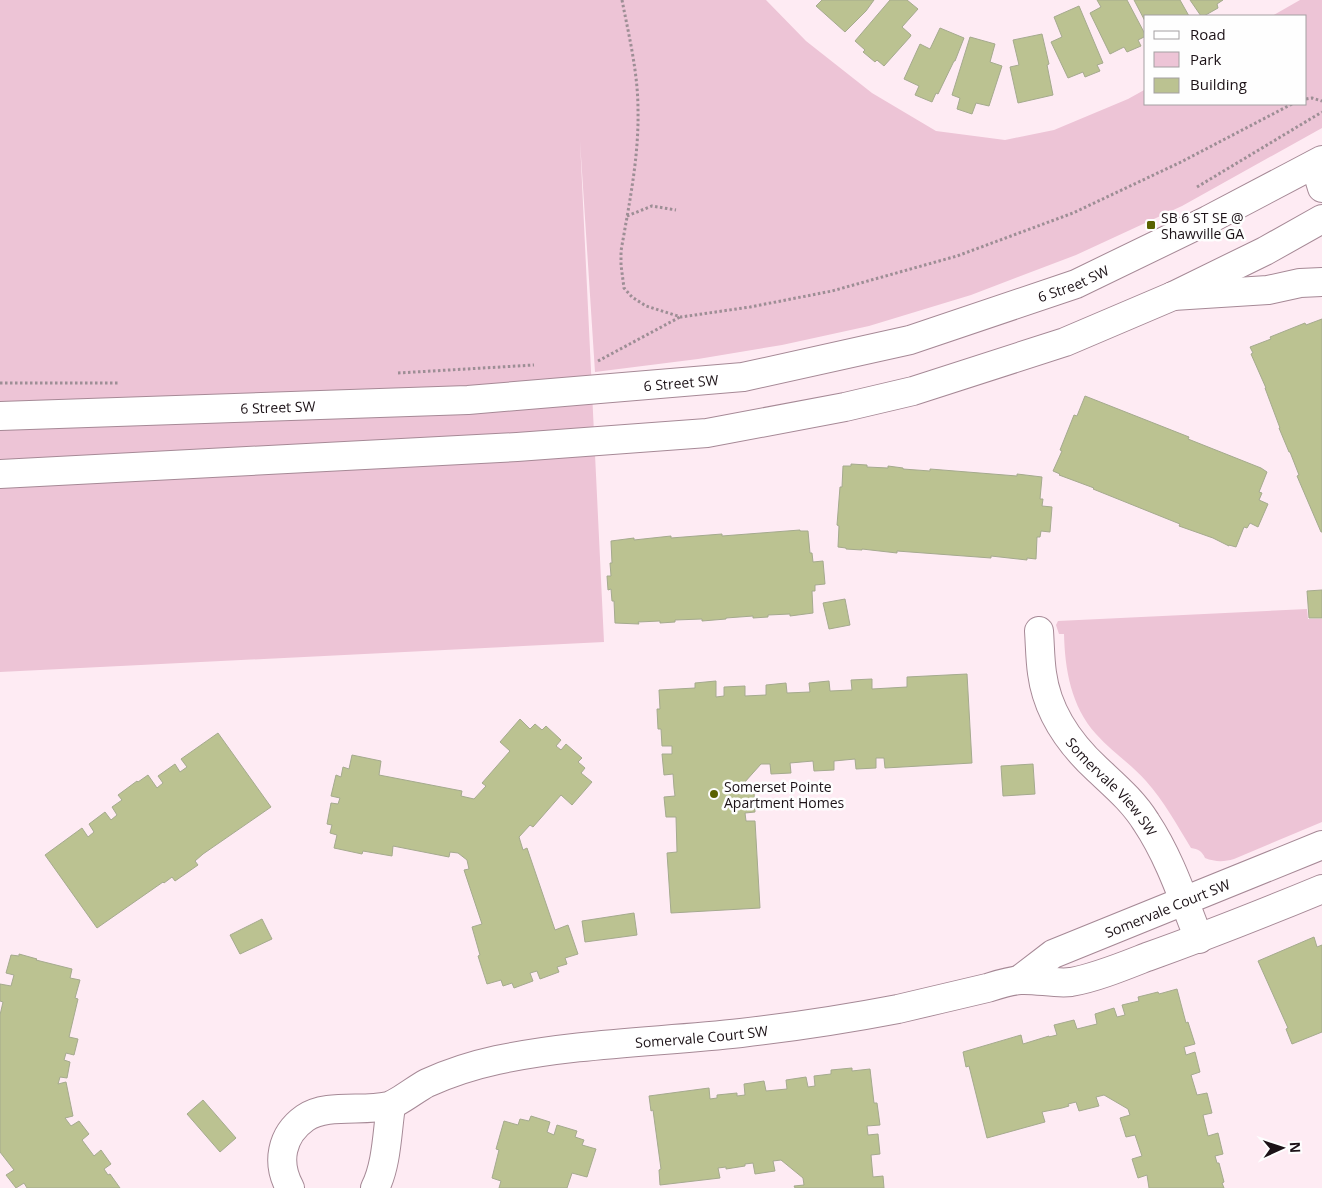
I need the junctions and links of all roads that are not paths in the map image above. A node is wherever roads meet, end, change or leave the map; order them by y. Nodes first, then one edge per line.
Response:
1 (1320, 170) edge
2 (1322, 219) edge
3 (1322, 282) edge
4 (1173, 296) junction
5 (0, 416) edge
6 (0, 474) edge
7 (1039, 631) dead end
8 (1322, 845) edge
9 (1322, 889) edge
10 (1184, 901) junction
11 (1199, 939) junction
12 (1019, 980) junction
13 (391, 1106) junction
14 (290, 1188) edge
15 (375, 1188) edge

1 - 5 main road, 6 Street SW
2 - 4 main road
3 - 4 main road
4 - 6 main road
7 - 10 main road, Somervale View SW
8 - 10 main road, Somervale Court SW
9 - 11 main road, Somervale Court SW
10 - 11 main road, Somervale View SW
10 - 12 main road, Somervale Court SW
11 - 12 main road, Somervale Court SW
12 - 13 main road, Somervale Court SW
13 - 14 main road, Somervale Court SW
13 - 15 main road

